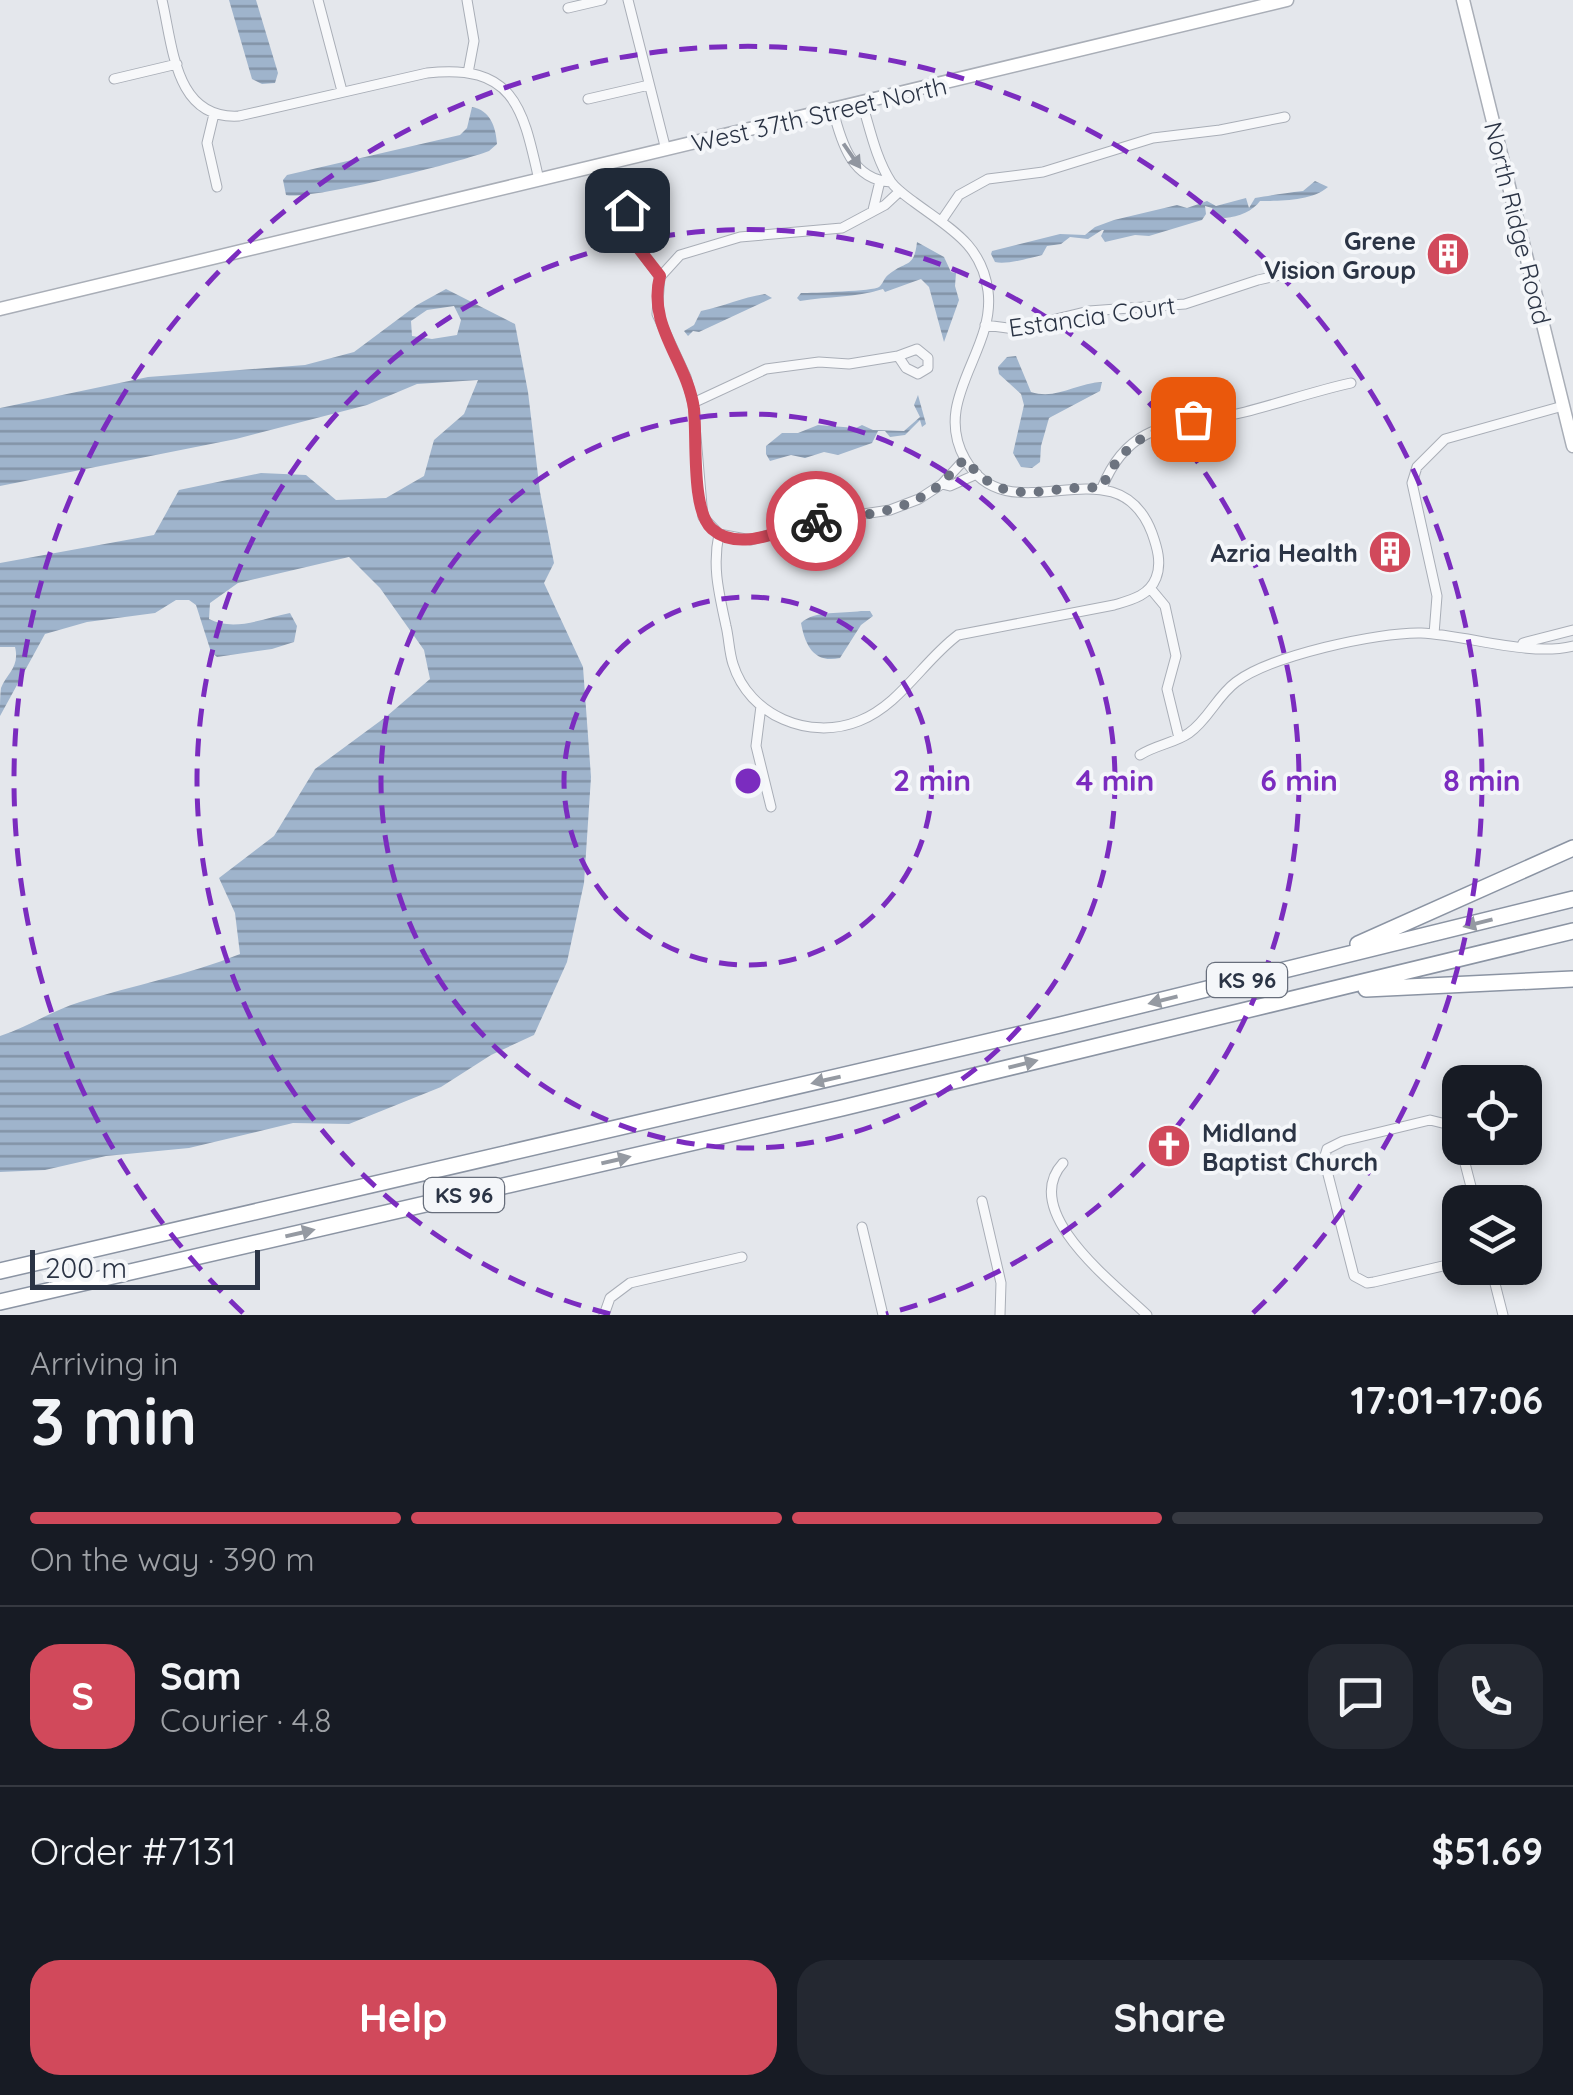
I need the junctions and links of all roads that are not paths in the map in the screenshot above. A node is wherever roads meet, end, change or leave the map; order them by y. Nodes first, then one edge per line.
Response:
1 (162, 0) edge
2 (318, 0) edge
3 (467, 0) edge
4 (602, 0) edge
5 (628, 0) edge
6 (1287, 0) edge
7 (1463, 0) edge
8 (568, 8) dead end
9 (177, 64) junction
10 (468, 73) junction
11 (114, 79) dead end
12 (649, 85) junction
13 (342, 92) junction
14 (588, 98) dead end
15 (862, 103) junction
16 (833, 110) junction
17 (214, 114) junction
18 (1285, 116) dead end
19 (666, 150) junction
20 (538, 180) junction
21 (880, 181) junction
22 (892, 182) junction
23 (216, 187) dead end
24 (900, 191) junction
25 (627, 210) dead end
26 (873, 210) junction
27 (942, 220) junction
28 (1315, 267) dead end
29 (660, 276) junction
30 (0, 309) edge
31 (985, 325) junction
32 (898, 356) dead end
33 (1351, 383) dead end
34 (693, 404) junction
35 (1563, 406) junction
36 (1573, 446) edge
37 (965, 459) junction
38 (976, 474) junction
39 (942, 484) junction
40 (1102, 488) junction
41 (720, 534) junction
42 (1150, 588) junction
43 (1573, 630) edge
44 (1434, 634) junction
45 (1516, 645) junction
46 (1573, 646) edge
47 (761, 706) junction
48 (1179, 738) junction
49 (1140, 755) dead end
50 (771, 807) dead end
51 (1573, 848) edge
52 (1573, 900) edge
53 (1573, 930) edge
54 (1251, 979) junction
55 (1573, 979) edge
56 (1224, 1015) junction
57 (1442, 1123) edge
58 (1063, 1163) dead end
59 (982, 1201) dead end
60 (862, 1227) dead end
61 (742, 1257) dead end
62 (1442, 1266) edge
63 (0, 1271) edge
64 (1495, 1285) edge
65 (0, 1302) edge
66 (604, 1315) edge
67 (883, 1315) edge
68 (1000, 1315) edge
69 (1147, 1315) edge
70 (1503, 1315) edge

1 - 9 street
2 - 13 street
3 - 10 street
4 - 8 street
5 - 12 street
6 - 15 street, West 37th Street North
7 - 35 street, North Ridge Road
9 - 11 street
9 - 17 street
10 - 13 street
10 - 20 street
12 - 14 street
12 - 19 street
13 - 17 street
15 - 16 street, West 37th Street North
15 - 22 street
16 - 19 street, West 37th Street North
16 -> 21 street
17 - 23 street
18 - 27 street
19 - 20 street, West 37th Street North
20 - 30 street, West 37th Street North
21 - 22 street
21 - 26 street
22 - 24 street
24 - 26 street
24 - 27 street
25 - 29 street
26 - 29 street
27 - 31 street
28 - 31 street, Estancia Court
29 - 34 street
31 - 37 street
32 - 34 street
33 - 40 street
34 - 41 street
35 - 36 street, North Ridge Road
35 - 44 street
37 - 38 street
37 - 39 street
38 - 39 street
38 - 40 street
39 - 41 street
40 - 42 street
41 - 47 street
42 - 47 street
42 - 48 street
43 - 45 street
44 - 45 street
44 - 48 street
45 - 46 street
47 - 50 street
48 - 49 street
51 - 54 highway
52 -> 54 highway, KS 96
53 - 56 highway, KS 96
54 -> 63 highway, KS 96
55 - 56 highway
65 -> 56 highway, KS 96
57 - 62 street
58 - 69 street
59 - 68 street
60 - 67 street
61 - 66 street
64 - 70 street

